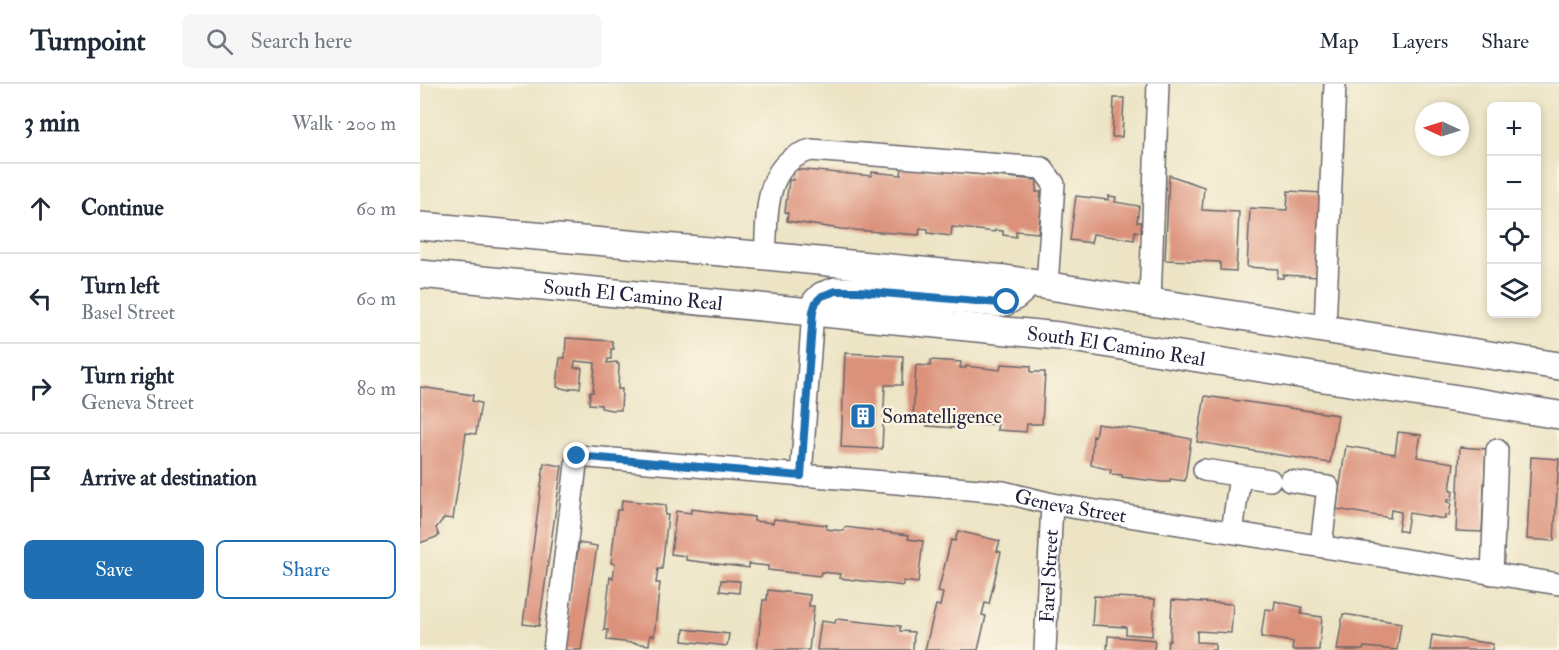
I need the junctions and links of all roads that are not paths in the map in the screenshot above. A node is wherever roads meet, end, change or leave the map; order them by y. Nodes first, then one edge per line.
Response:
1 (1158, 84) edge
2 (1335, 84) edge
3 (420, 226) edge
4 (765, 256) junction
5 (420, 274) edge
6 (1038, 284) junction
7 (1150, 301) junction
8 (813, 311) junction
9 (1324, 329) junction
10 (1559, 366) edge
11 (1559, 415) edge
12 (1497, 450) dead end
13 (1204, 470) dead end
14 (801, 476) junction
15 (1240, 476) junction
16 (1052, 504) junction
17 (1232, 532) junction
18 (1321, 546) junction
19 (1492, 573) junction
20 (1559, 584) edge
21 (554, 650) edge
22 (1045, 650) edge

1 - 7 street
2 - 9 street
3 - 4 main road
4 - 6 main road
4 - 6 street
5 - 8 main road, South El Camino Real
6 - 7 main road
6 - 8 main road
7 - 9 main road
8 - 11 main road, South El Camino Real
8 - 14 street
9 - 10 main road
12 - 19 street
13 - 15 street
14 - 16 street, Geneva Street
14 - 21 street, Geneva Street
15 - 17 street
15 - 18 street
16 - 17 street, Geneva Street
16 - 22 street, Farel Street
17 - 18 street, Geneva Street
18 - 19 street, Geneva Street
19 - 20 street, Geneva Street

